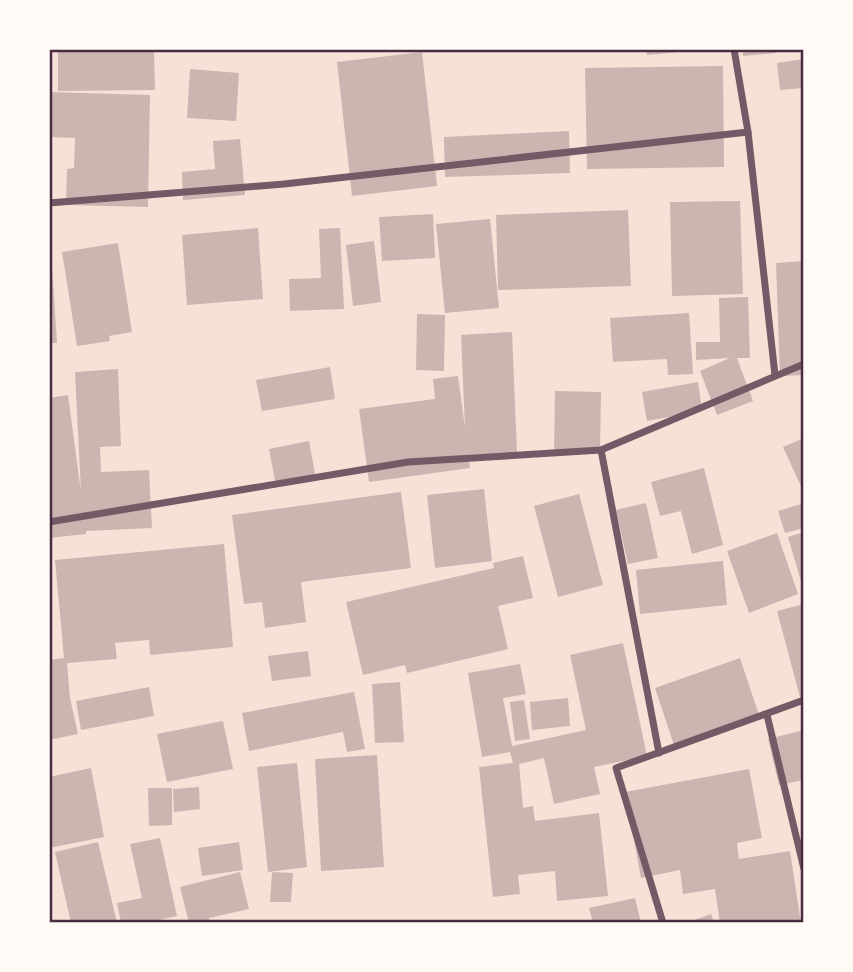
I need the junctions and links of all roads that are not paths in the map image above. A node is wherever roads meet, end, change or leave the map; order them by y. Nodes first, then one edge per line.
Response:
1 (734, 49) edge
2 (748, 132) junction
3 (49, 203) edge
4 (804, 364) edge
5 (775, 376) junction
6 (601, 450) junction
7 (49, 522) edge
8 (804, 699) edge
9 (767, 715) junction
10 (659, 752) junction
11 (804, 869) edge
12 (663, 923) edge

1 - 2 street
2 - 3 street
2 - 5 street
4 - 5 street
5 - 6 street
6 - 7 street
6 - 10 street
8 - 9 street
9 - 10 street
9 - 11 street
10 - 12 street

